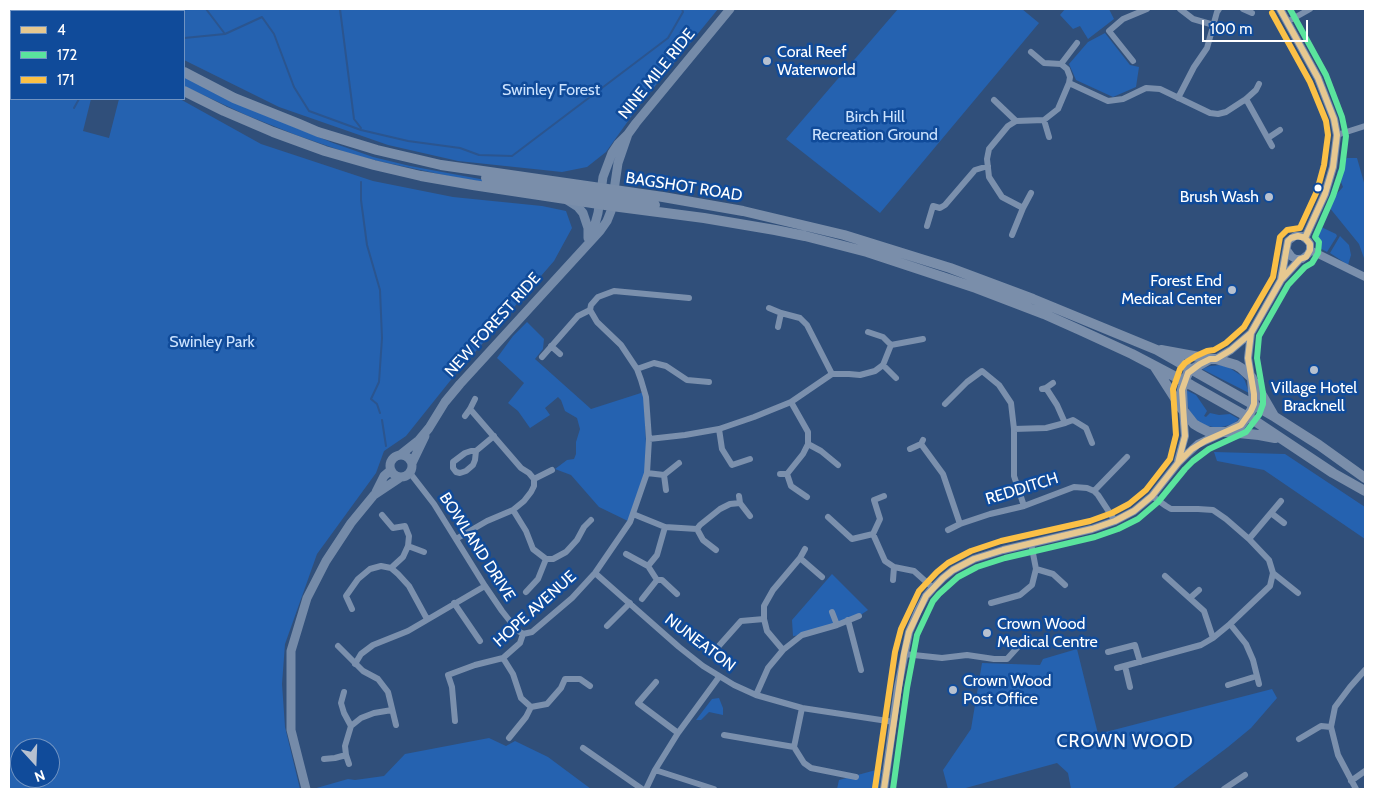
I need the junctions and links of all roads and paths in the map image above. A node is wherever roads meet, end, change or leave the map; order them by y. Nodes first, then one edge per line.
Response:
1 (730, 9) edge
2 (1147, 9) edge
3 (1180, 9) edge
4 (1219, 9) edge
5 (1243, 9) edge
6 (1280, 9) edge
7 (1310, 9) edge
8 (1252, 13) dead end
9 (1287, 22) junction
10 (1214, 24) junction
11 (1077, 43) dead end
12 (1031, 52) dead end
13 (1132, 61) dead end
14 (1061, 64) junction
15 (185, 73) edge
16 (1069, 83) junction
17 (1258, 87) dead end
18 (185, 92) edge
19 (1178, 98) junction
20 (1246, 99) junction
21 (994, 100) dead end
22 (1044, 120) junction
23 (1016, 121) junction
24 (1365, 126) edge
25 (1280, 130) dead end
26 (628, 134) junction
27 (1337, 135) junction
28 (1049, 137) dead end
29 (1268, 138) junction
30 (1272, 146) dead end
31 (988, 166) junction
32 (1031, 193) dead end
33 (600, 195) junction
34 (565, 199) junction
35 (613, 200) junction
36 (1024, 208) junction
37 (927, 226) dead end
38 (1012, 235) dead end
39 (1305, 238) junction
40 (587, 242) junction
41 (1287, 250) junction
42 (1310, 250) junction
43 (1300, 259) junction
44 (1365, 277) edge
45 (1281, 280) junction
46 (978, 283) junction
47 (689, 298) dead end
48 (769, 308) dead end
49 (590, 310) junction
50 (781, 314) junction
51 (778, 327) dead end
52 (868, 332) dead end
53 (1251, 333) junction
54 (923, 339) dead end
55 (891, 345) junction
56 (551, 346) junction
57 (1157, 350) junction
58 (560, 354) dead end
59 (542, 358) dead end
60 (1213, 359) junction
61 (883, 365) junction
62 (1154, 366) junction
63 (637, 369) junction
64 (1191, 370) junction
65 (832, 374) junction
66 (1251, 377) junction
67 (896, 378) dead end
68 (709, 382) dead end
69 (1184, 382) junction
70 (1053, 383) dead end
71 (475, 399) dead end
72 (791, 402) junction
73 (945, 404) dead end
74 (1254, 404) junction
75 (470, 410) junction
76 (1183, 410) junction
77 (465, 416) dead end
78 (1248, 417) junction
79 (1275, 417) junction
80 (1065, 423) junction
81 (429, 428) junction
82 (719, 429) junction
83 (1014, 429) junction
84 (1225, 432) junction
85 (494, 436) junction
86 (649, 439) junction
87 (1281, 439) junction
88 (1092, 443) dead end
89 (808, 444) junction
90 (910, 450) dead end
91 (476, 451) dead end
92 (400, 455) junction
93 (1127, 457) dead end
94 (750, 459) dead end
95 (412, 463) junction
96 (679, 463) dead end
97 (1178, 463) junction
98 (838, 464) dead end
99 (391, 470) junction
100 (552, 470) dead end
101 (410, 473) junction
102 (647, 473) junction
103 (780, 474) dead end
104 (787, 474) junction
105 (664, 475) junction
106 (402, 477) junction
107 (1365, 478) edge
108 (534, 479) junction
109 (666, 490) dead end
110 (1094, 490) junction
111 (1365, 491) edge
112 (374, 495) junction
113 (884, 496) dead end
114 (1152, 496) junction
115 (807, 497) dead end
116 (1281, 501) dead end
117 (1024, 506) junction
118 (513, 510) junction
119 (1271, 513) junction
120 (633, 514) junction
121 (382, 515) dead end
122 (750, 516) dead end
123 (828, 517) dead end
124 (591, 520) dead end
125 (1114, 521) junction
126 (1284, 523) dead end
127 (960, 524) junction
128 (665, 527) junction
129 (697, 529) junction
130 (948, 530) dead end
131 (873, 534) junction
132 (456, 539) junction
133 (1249, 540) junction
134 (1030, 543) junction
135 (408, 546) junction
136 (805, 549) dead end
137 (716, 550) dead end
138 (424, 552) dead end
139 (626, 554) dead end
140 (800, 558) junction
141 (546, 560) junction
142 (648, 566) junction
143 (894, 567) junction
144 (391, 568) junction
145 (1036, 569) junction
146 (595, 573) junction
147 (1273, 573) junction
148 (1165, 576) dead end
149 (822, 577) dead end
150 (657, 580) junction
151 (893, 580) dead end
152 (1065, 585) dead end
153 (485, 586) junction
154 (933, 588) junction
155 (1199, 590) dead end
156 (526, 592) dead end
157 (1298, 593) dead end
158 (677, 594) dead end
159 (1190, 598) junction
160 (642, 599) dead end
161 (454, 603) junction
162 (630, 603) junction
163 (991, 603) dead end
164 (352, 609) dead end
165 (832, 612) dead end
166 (859, 616) dead end
167 (427, 619) junction
168 (764, 619) junction
169 (848, 620) junction
170 (1230, 624) junction
171 (837, 625) junction
172 (607, 626) dead end
173 (523, 634) junction
174 (1213, 638) junction
175 (480, 641) dead end
176 (338, 646) dead end
177 (717, 648) dead end
178 (1018, 648) dead end
179 (783, 650) junction
180 (1108, 652) dead end
181 (904, 654) junction
182 (503, 658) junction
183 (1140, 662) junction
184 (355, 664) junction
185 (1125, 666) junction
186 (1117, 668) dead end
187 (862, 670) dead end
188 (1365, 670) edge
189 (1257, 676) junction
190 (719, 677) junction
191 (656, 682) dead end
192 (1259, 684) dead end
193 (1228, 685) dead end
194 (590, 686) dead end
195 (1130, 687) dead end
196 (344, 692) dead end
197 (756, 695) junction
198 (531, 706) junction
199 (802, 708) junction
200 (392, 710) junction
201 (455, 720) dead end
202 (894, 722) junction
203 (396, 725) dead end
204 (351, 726) junction
205 (1330, 727) junction
206 (678, 733) junction
207 (724, 735) dead end
208 (509, 738) dead end
209 (1300, 739) dead end
210 (794, 747) junction
211 (583, 748) dead end
212 (346, 754) junction
213 (324, 758) dead end
214 (349, 764) dead end
215 (655, 770) junction
216 (1365, 772) edge
217 (1245, 775) dead end
218 (856, 777) dead end
219 (1351, 781) junction
220 (306, 789) edge
221 (642, 789) edge
222 (646, 789) edge
223 (714, 789) edge
224 (884, 789) edge
225 (1224, 789) edge
226 (1356, 789) edge

1 - 26 main road, NINE MILE RIDE
2 - 13 street
3 - 10 street
4 - 10 street
5 - 8 street
6 - 9 street
7 - 9 street
9 - 27 street
10 - 19 street
11 - 14 street
12 - 14 street
14 - 16 street
15 - 33 highway, BAGSHOT ROAD
16 - 19 street
16 - 22 street
17 - 20 street
18 - 34 highway, BAGSHOT ROAD
19 - 20 street
20 - 29 street
21 - 23 street
22 - 23 street
22 - 28 street
23 - 31 street
24 - 27 street
25 - 29 street
26 - 33 main road, NINE MILE RIDE
26 - 35 main road, NINE MILE RIDE
27 - 39 street
29 - 30 street
31 - 36 street
31 - 37 street
32 - 36 street
33 - 34 highway, BAGSHOT ROAD
33 - 35 highway, BAGSHOT ROAD
33 - 35 highway, BAGSHOT ROAD
33 - 40 main road, NEW FOREST RIDE
34 - 40 main road
35 - 40 main road, NEW FOREST RIDE
35 - 46 highway, BAGSHOT ROAD
35 - 46 highway, BAGSHOT ROAD
36 - 38 street
39 - 41 street
39 - 42 street
40 - 81 main road, NEW FOREST RIDE
41 - 43 street
41 - 45 street
42 - 43 street
42 - 44 street
43 - 45 street
45 - 53 street
46 - 57 highway
46 - 62 highway
47 - 49 street
48 - 50 street
49 - 56 street
49 - 63 street, HOPE AVENUE
50 - 51 street
50 - 65 street
52 - 55 street
53 - 60 street
53 - 66 street
54 - 55 street
55 - 61 street
56 - 58 street
56 - 59 street
57 - 60 highway
57 - 64 highway
60 - 64 highway
60 - 66 highway
61 - 65 street
61 - 67 street
62 - 69 highway
62 - 76 highway
63 - 68 street
63 - 86 street, HOPE AVENUE
64 - 69 highway
64 - 74 highway
65 - 72 street
66 - 74 highway
66 - 79 highway
69 - 76 highway
69 - 78 highway
70 - 80 street
71 - 75 street
72 - 82 street
72 - 89 street
73 - 83 street
74 - 78 highway
74 - 79 highway
75 - 77 street
75 - 85 street
76 - 84 highway
76 - 97 street
78 - 84 highway
78 - 87 highway
79 - 107 highway
80 - 83 street
80 - 88 street
81 - 92 main road, NEW FOREST RIDE
81 - 95 main road, NEW FOREST RIDE
82 - 86 street
82 - 94 street
83 - 117 street
84 - 87 highway
84 - 97 street
85 - 91 street
85 - 108 street
86 - 102 street, HOPE AVENUE
87 - 111 highway
89 - 98 street
89 - 104 street
90 - 127 street
92 - 95 main road
92 - 99 main road
93 - 110 street
95 - 101 main road
96 - 105 street
97 - 114 street
99 - 106 main road
99 - 112 main road
100 - 108 street
101 - 106 main road
101 - 132 street, BOWLAND DRIVE
102 - 105 street
102 - 120 street, HOPE AVENUE
103 - 104 street
104 - 115 street
105 - 109 street
106 - 112 main road
108 - 118 street
110 - 117 street, REDDITCH
110 - 125 street
112 - 220 main road
113 - 131 street
114 - 125 street
114 - 133 street
116 - 119 street
117 - 127 street, REDDITCH
118 - 132 street
118 - 141 street
119 - 126 street
119 - 133 street
120 - 128 street
120 - 146 street, HOPE AVENUE
121 - 135 street
122 - 129 street
123 - 131 street
124 - 141 street
125 - 134 street
127 - 130 street, REDDITCH
128 - 129 street
128 - 142 street
129 - 137 street
131 - 143 street
132 - 153 street, BOWLAND DRIVE
133 - 147 street
134 - 145 street
134 - 154 street
135 - 138 street
135 - 144 street
136 - 140 street
139 - 142 street
140 - 149 street
140 - 168 street
141 - 156 street
142 - 150 street
143 - 151 street
143 - 154 street
144 - 164 street
144 - 167 street
145 - 152 street
145 - 163 street
146 - 162 street, NUNEATON
146 - 173 street, HOPE AVENUE
147 - 157 street
147 - 170 street
148 - 159 street
150 - 158 street
150 - 160 street
153 - 161 street
153 - 173 street, BOWLAND DRIVE
154 - 181 street
155 - 159 street
159 - 174 street
161 - 167 street
161 - 175 street
162 - 172 street
162 - 190 street, NUNEATON
165 - 171 street
166 - 169 street
167 - 184 street
168 - 177 street
168 - 179 street
169 - 171 street
169 - 187 street
170 - 174 street
170 - 189 street
171 - 179 street
173 - 182 street, HOPE AVENUE
174 - 183 street
176 - 184 street
178 - 181 street
179 - 197 street
180 - 183 street
181 - 202 street
182 - 198 street
182 - 201 street, HOPE AVENUE
183 - 185 street
184 - 200 street
185 - 186 street
185 - 195 street
188 - 205 street
189 - 192 street
189 - 193 street
190 - 197 street, NUNEATON
190 - 206 street
191 - 206 street
194 - 198 street
196 - 204 street
197 - 199 street, NUNEATON
198 - 208 street
199 - 202 street, NUNEATON
199 - 210 street
200 - 203 street
200 - 204 street
202 - 224 street
204 - 212 street
205 - 209 street
205 - 219 street
206 - 215 street
207 - 210 street
210 - 218 street
211 - 221 street
212 - 213 street
212 - 214 street
215 - 222 street
215 - 223 street
216 - 219 street
217 - 225 street
219 - 226 street

